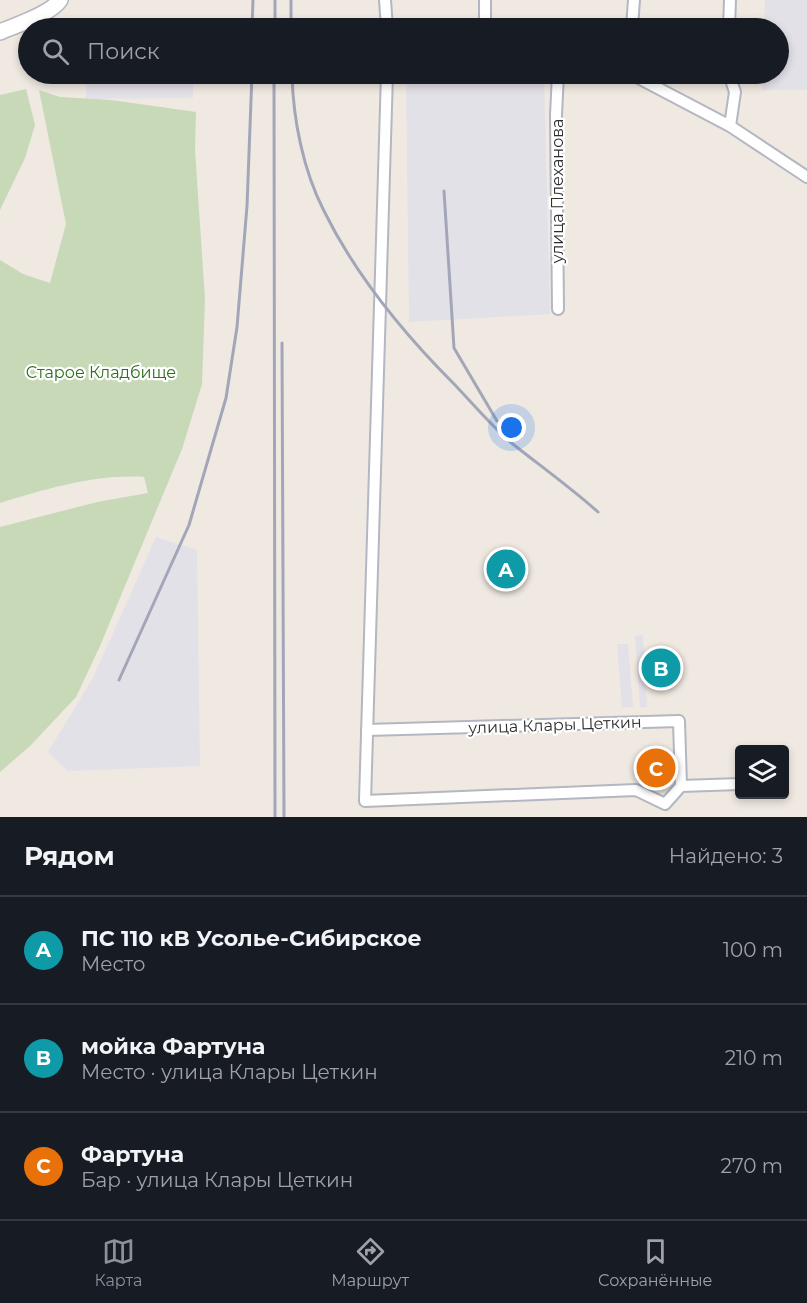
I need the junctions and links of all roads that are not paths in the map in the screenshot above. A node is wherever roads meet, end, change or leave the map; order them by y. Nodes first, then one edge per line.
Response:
1 (60, 0) edge
2 (385, 0) edge
3 (485, 0) edge
4 (634, 0) edge
5 (730, 0) edge
6 (33, 18) edge
7 (386, 18) edge
8 (485, 18) edge
9 (633, 18) edge
10 (729, 18) edge
11 (18, 24) edge
12 (0, 32) edge
13 (387, 84) edge
14 (558, 84) edge
15 (650, 84) edge
16 (732, 84) edge
17 (730, 126) junction
18 (807, 177) edge
19 (558, 309) dead end
20 (367, 730) junction
21 (735, 784) edge
22 (681, 786) junction
23 (665, 804) junction
24 (666, 817) edge

1 - 6 street
2 - 7 street
3 - 8 street
4 - 9 street
5 - 10 street
11 - 12 street
13 - 20 street
14 - 19 street, улица Плеханова
15 - 17 street
16 - 17 street
17 - 18 street
20 - 22 street, улица Клары Цеткин
20 - 23 street
21 - 22 street
22 - 23 street
23 - 24 street

